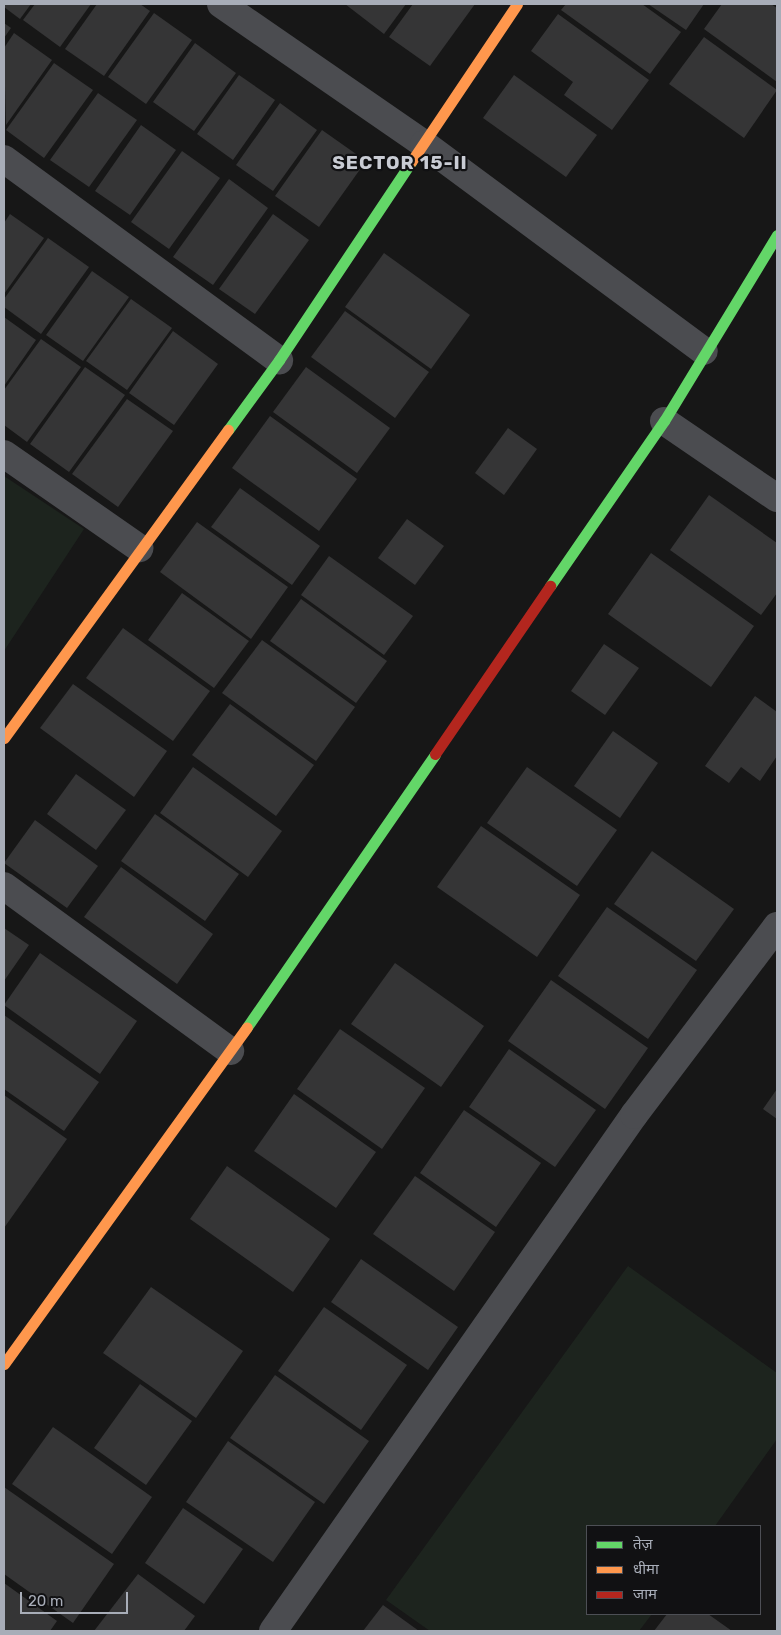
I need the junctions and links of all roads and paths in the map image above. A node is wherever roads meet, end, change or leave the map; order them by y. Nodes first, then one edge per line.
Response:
1 (220, 4) edge
2 (517, 4) edge
3 (424, 144) junction
4 (4, 159) edge
5 (777, 235) edge
6 (704, 351) junction
7 (279, 360) junction
8 (664, 421) junction
9 (4, 454) edge
10 (777, 498) edge
11 (139, 548) junction
12 (4, 738) edge
13 (4, 886) edge
14 (777, 926) edge
15 (230, 1051) junction
16 (4, 1364) edge
17 (273, 1631) edge

1 - 3 street
2 - 3 street
3 - 6 street
3 - 7 street
4 - 7 street
5 - 6 street
6 - 8 street
7 - 11 street
8 - 10 street
8 - 15 street
9 - 11 street
11 - 12 street
13 - 15 street
14 - 17 street
15 - 16 street

